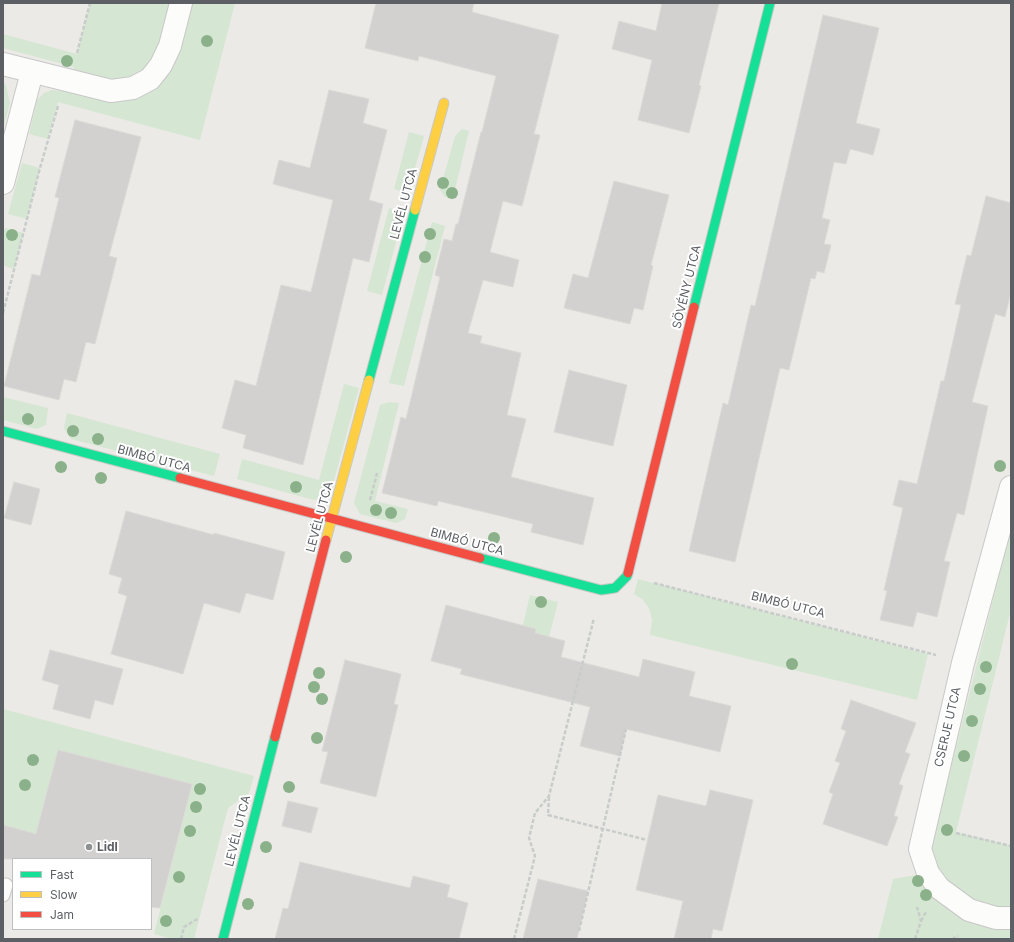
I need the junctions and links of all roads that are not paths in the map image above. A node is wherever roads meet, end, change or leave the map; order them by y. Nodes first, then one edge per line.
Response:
1 (181, 3) edge
2 (770, 3) edge
3 (3, 64) edge
4 (32, 72) junction
5 (444, 103) dead end
6 (3, 183) edge
7 (3, 431) edge
8 (1011, 487) edge
9 (332, 519) junction
10 (601, 590) joint
11 (1011, 918) edge
12 (223, 939) edge

1 - 4 street
2 - 10 street, SÖVÉNY UTCA
3 - 4 street
4 - 6 street
5 - 9 street, LEVÉL UTCA
7 - 9 street, BIMBÓ UTCA
8 - 11 street, CSERJE UTCA
9 - 10 street, BIMBÓ UTCA
9 - 12 street, LEVÉL UTCA

